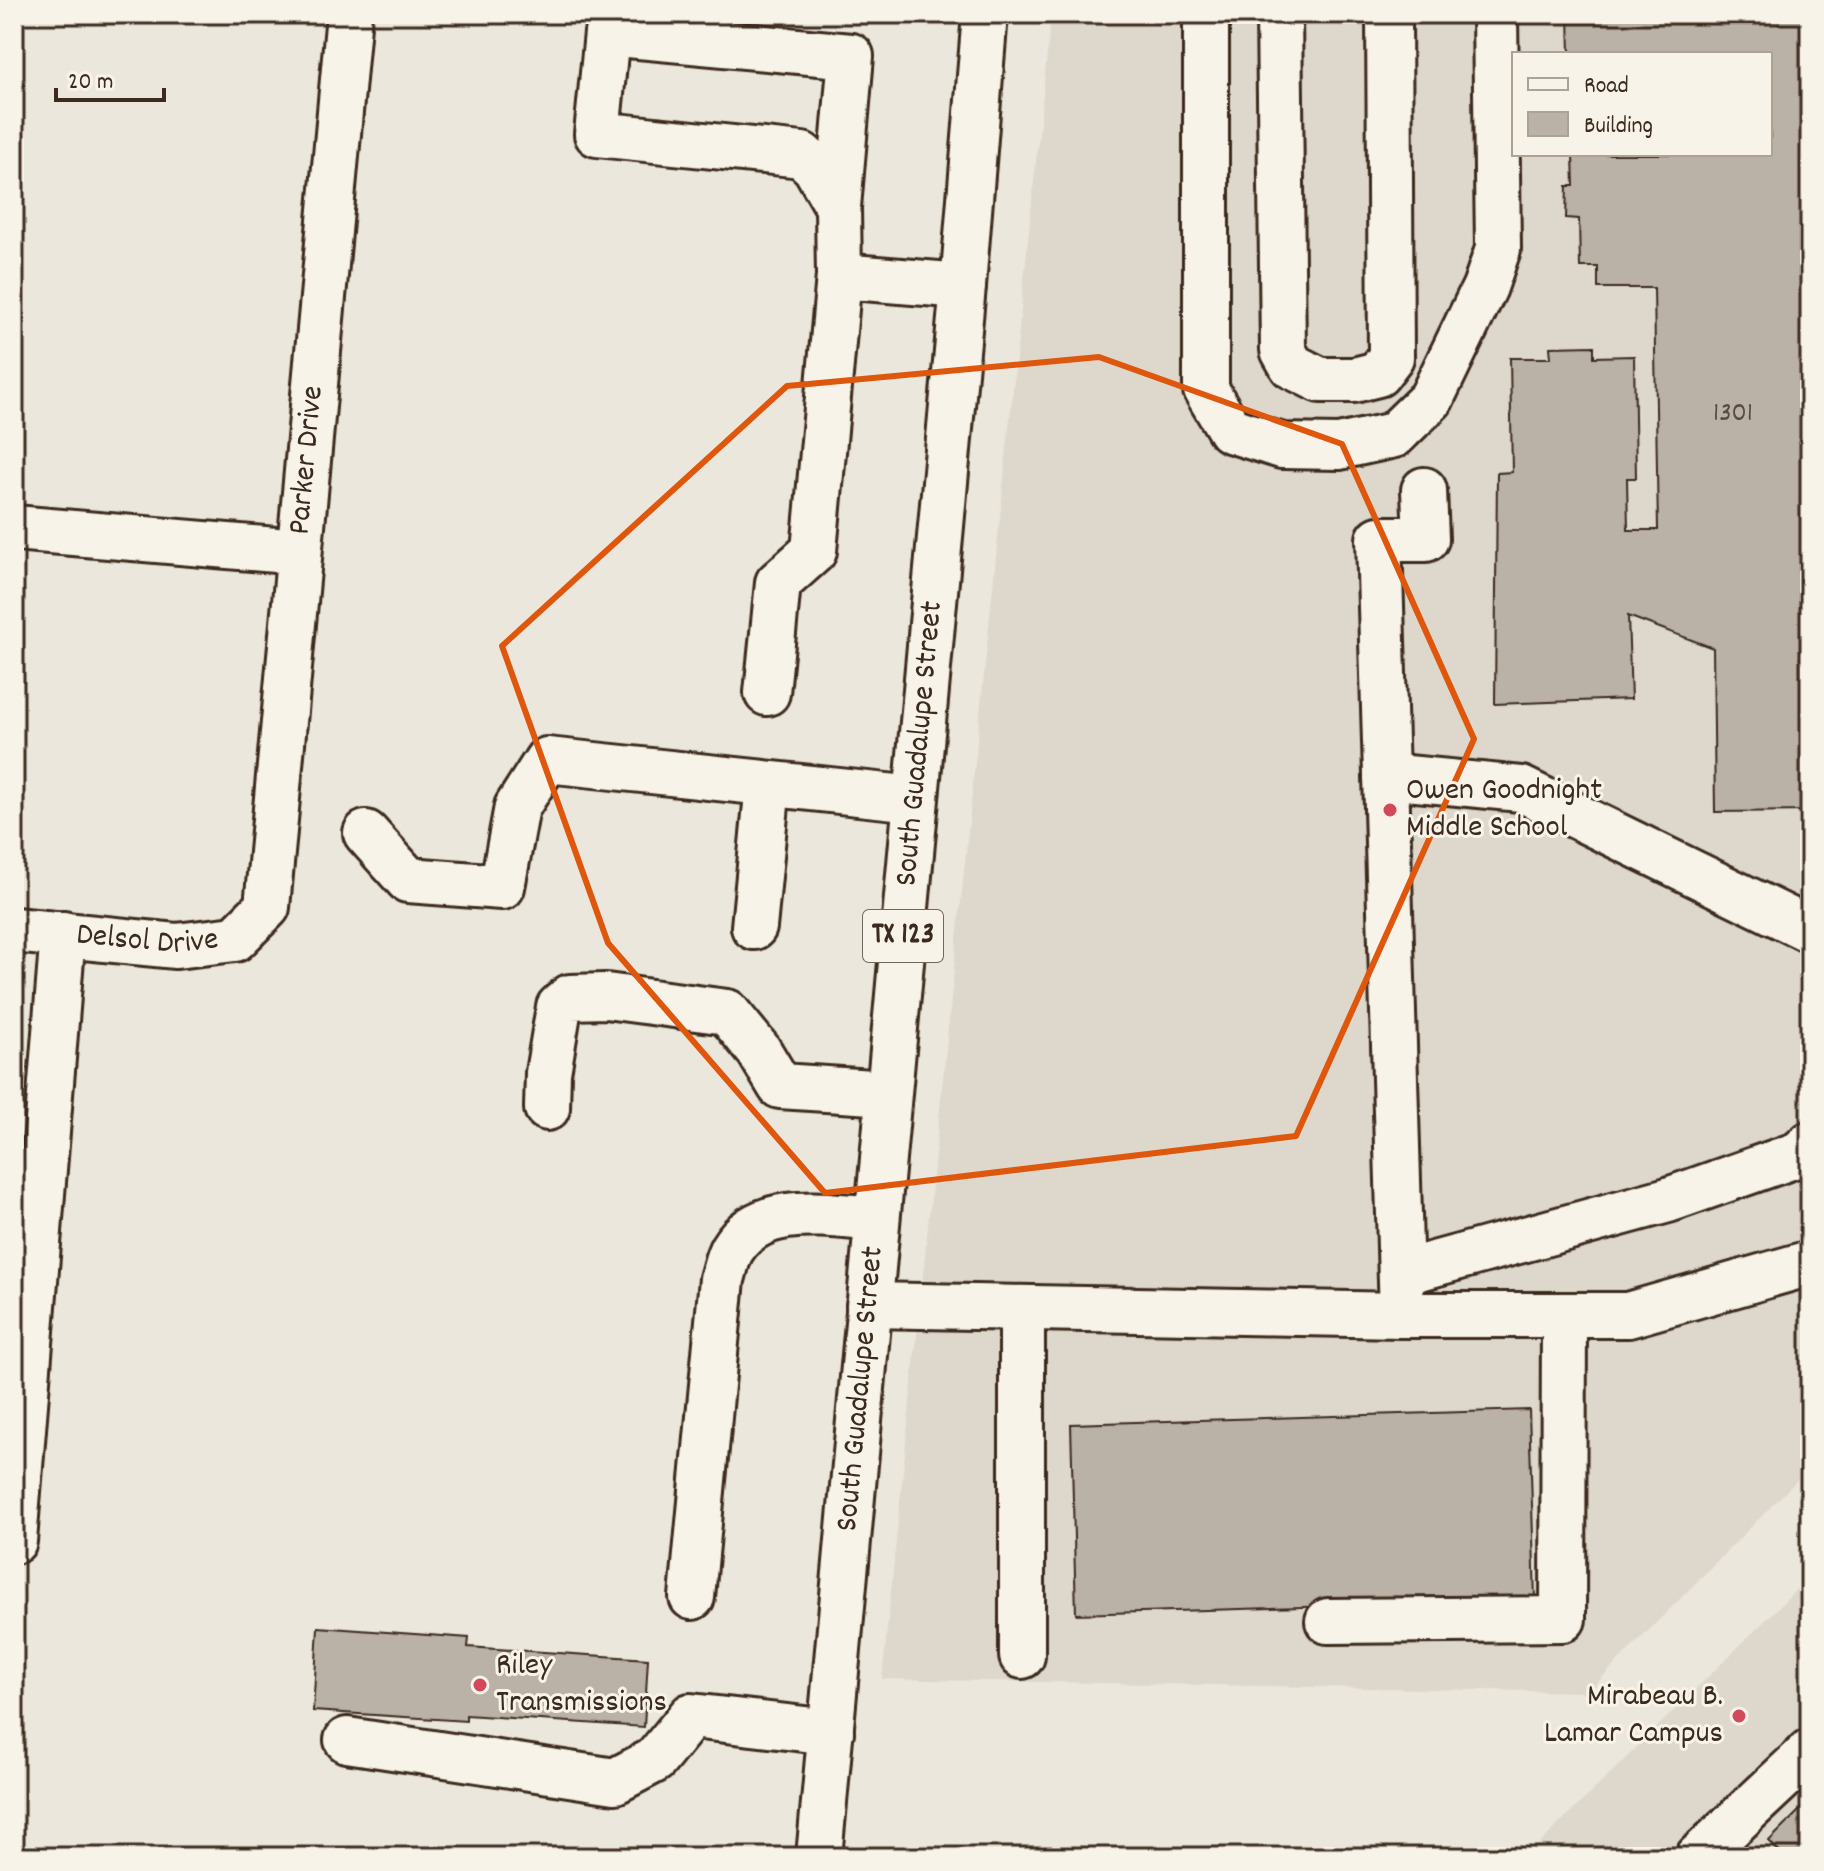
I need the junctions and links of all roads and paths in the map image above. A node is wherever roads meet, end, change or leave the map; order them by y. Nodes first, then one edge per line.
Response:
1 (349, 14) edge
2 (985, 14) edge
3 (1206, 14) edge
4 (1279, 14) edge
5 (1389, 14) edge
6 (1495, 14) edge
7 (838, 207) junction
8 (839, 276) junction
9 (963, 286) junction
10 (1424, 490) dead end
11 (14, 528) edge
12 (299, 552) junction
13 (767, 693) dead end
14 (1386, 776) junction
15 (768, 784) junction
16 (915, 799) junction
17 (366, 833) dead end
18 (267, 907) joint
19 (754, 927) dead end
20 (14, 930) edge
21 (1810, 930) edge
22 (63, 934) junction
23 (888, 1093) junction
24 (547, 1108) dead end
25 (1810, 1144) edge
26 (877, 1219) junction
27 (1810, 1263) edge
28 (1401, 1294) junction
29 (869, 1305) junction
30 (1022, 1309) junction
31 (1564, 1315) junction
32 (14, 1541) edge
33 (692, 1597) dead end
34 (1328, 1621) dead end
35 (1022, 1656) dead end
36 (831, 1732) junction
37 (347, 1740) dead end
38 (1810, 1752) edge
39 (819, 1857) edge
40 (1698, 1857) edge

1 - 12 main road, Parker Drive
2 - 9 main road, South Guadalupe Street / TX 123
3 - 6 main road
4 - 5 main road
7 - 7 main road
7 - 8 main road
8 - 9 main road
8 - 13 main road
9 - 16 main road, South Guadalupe Street / TX 123
10 - 14 main road
11 - 12 main road
12 - 18 main road, Parker Drive
14 - 21 main road
14 - 28 main road
15 - 16 main road
15 - 17 main road
15 - 19 main road
16 - 23 main road, South Guadalupe Street / TX 123
18 - 22 main road, Delsol Drive
20 - 22 main road, Delsol Drive
22 - 32 main road
23 - 24 main road
23 - 26 main road, South Guadalupe Street / TX 123
25 - 28 main road
26 - 29 main road, South Guadalupe Street / TX 123
26 - 33 main road
27 - 31 main road
28 - 30 main road
28 - 31 main road
29 - 30 main road
29 - 36 main road, South Guadalupe Street / TX 123
30 - 35 main road
31 - 34 main road
36 - 37 main road
36 - 39 main road, South Guadalupe Street / TX 123
38 - 40 main road

